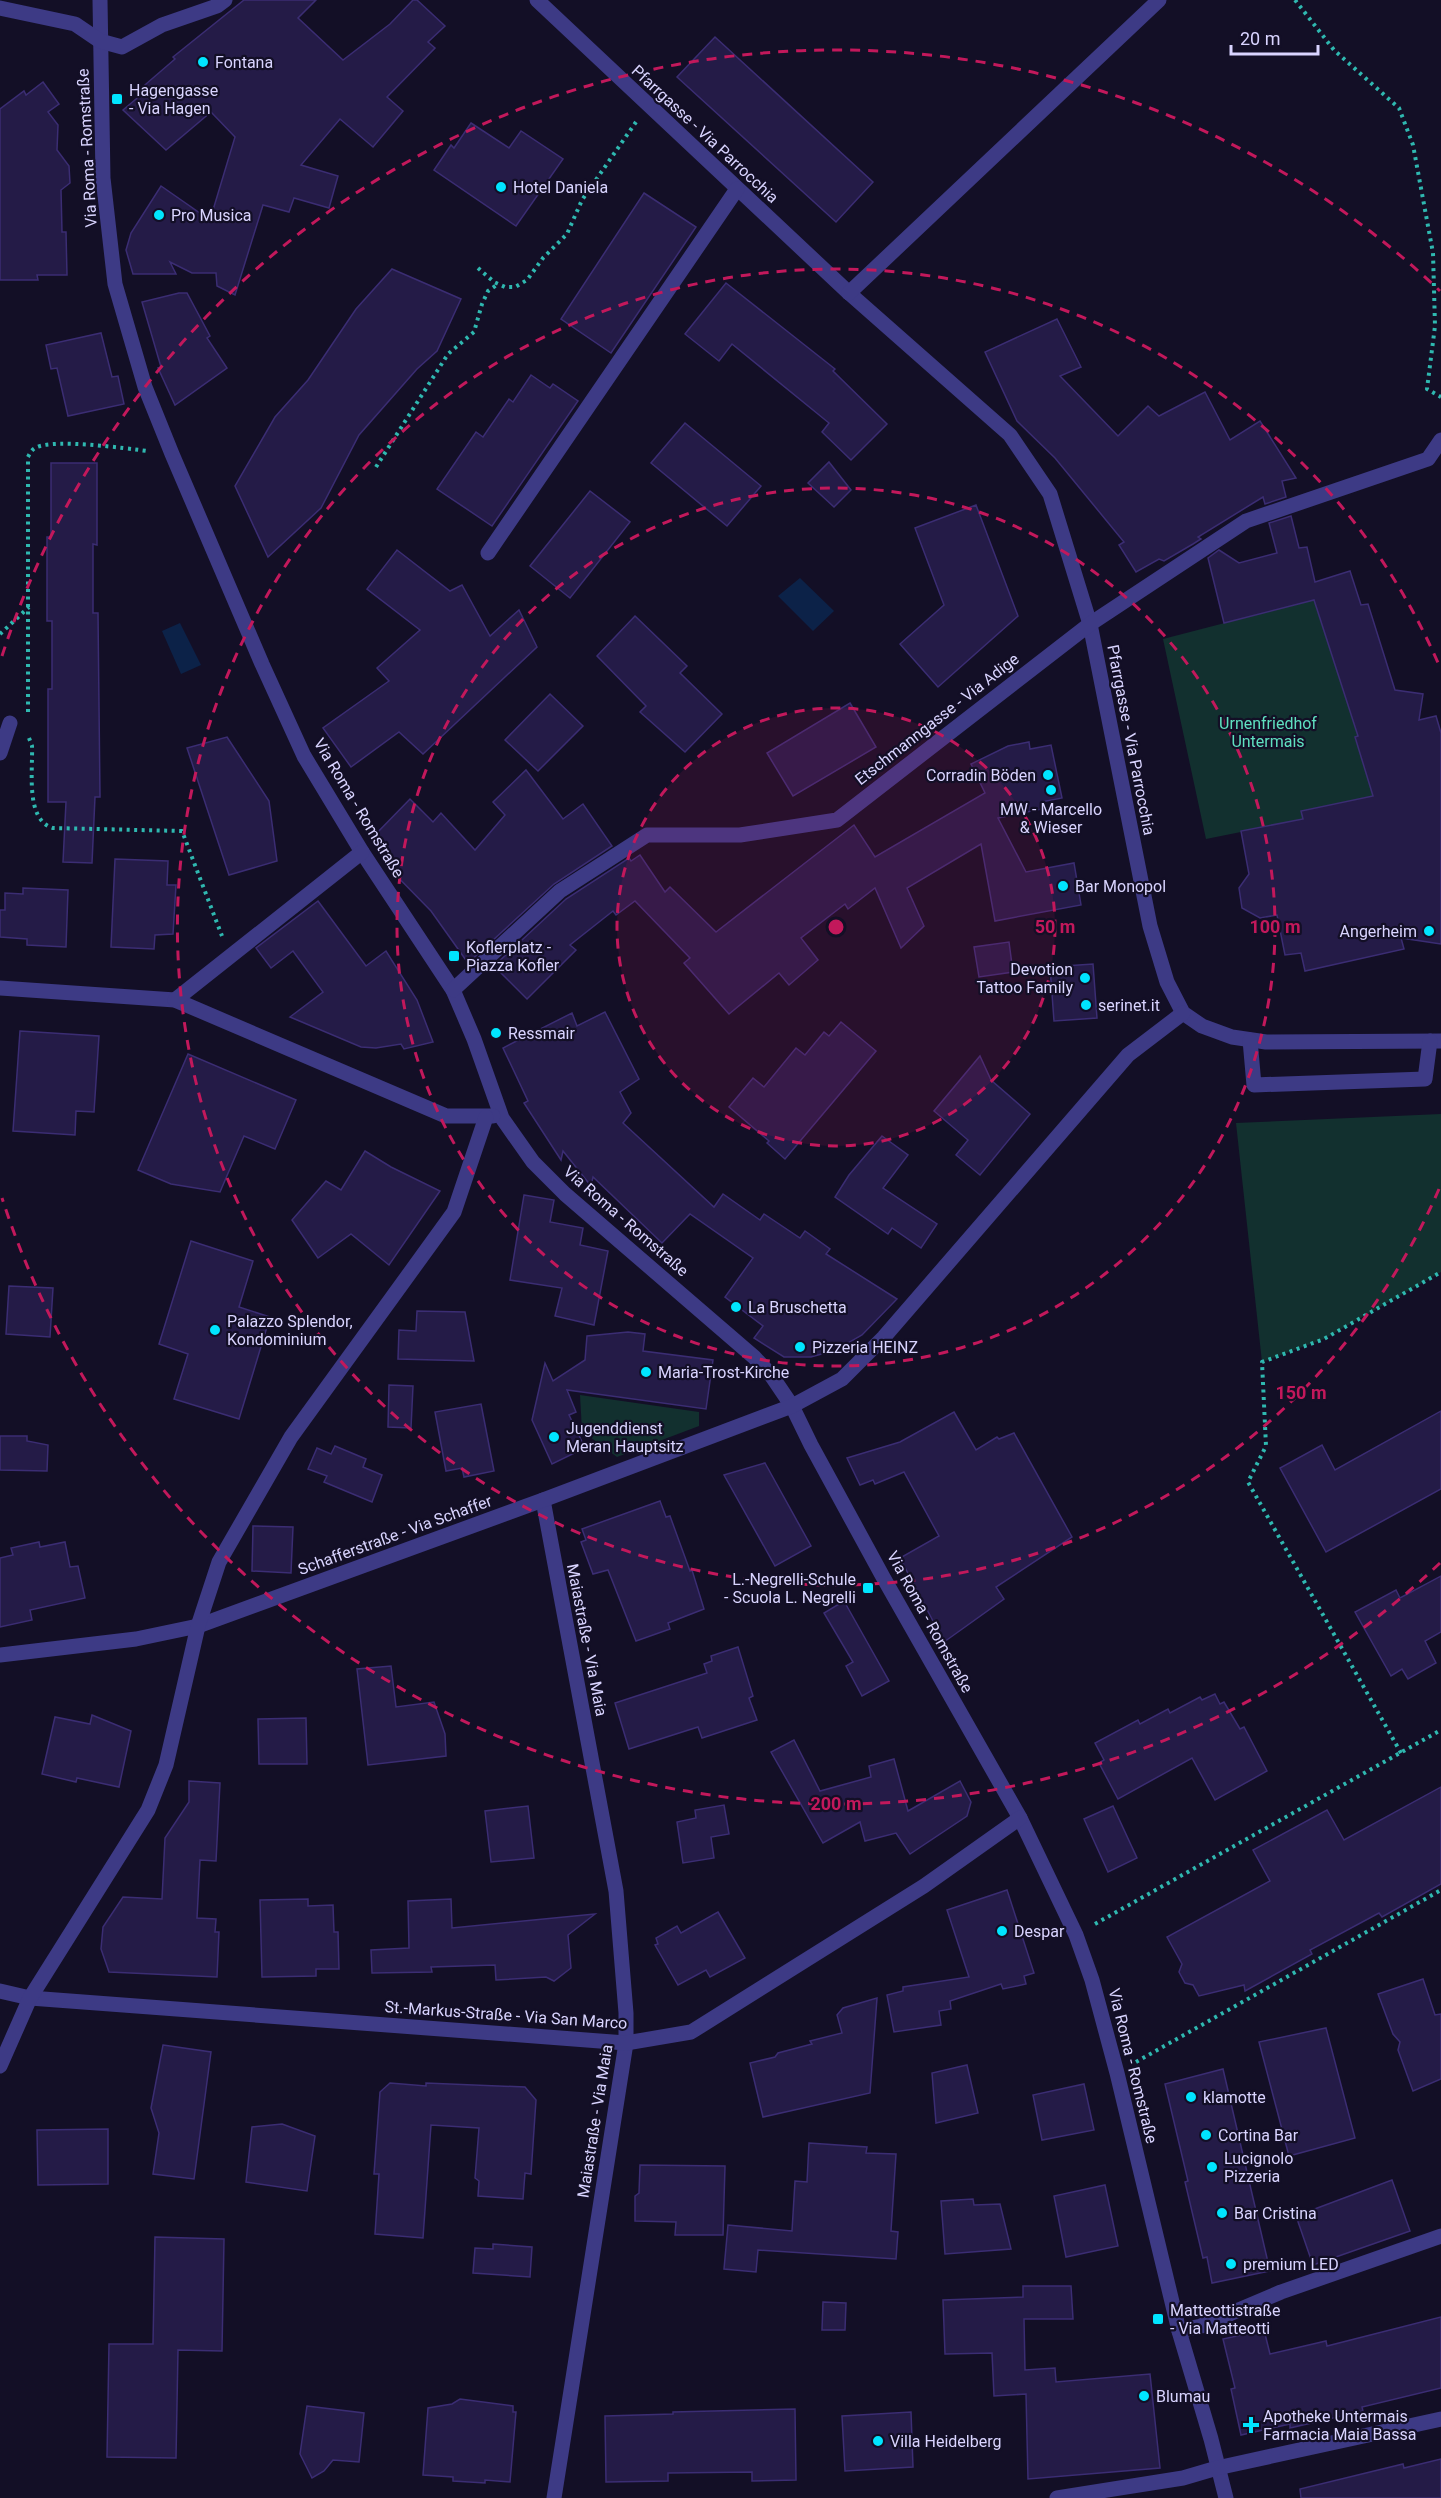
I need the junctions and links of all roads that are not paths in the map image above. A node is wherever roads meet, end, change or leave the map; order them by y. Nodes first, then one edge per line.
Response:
1 (100, 0) edge
2 (537, 0) edge
3 (1160, 0) edge
4 (221, 3) edge
5 (0, 8) edge
6 (100, 41) junction
7 (737, 189) junction
8 (849, 293) junction
9 (1441, 440) edge
10 (488, 553) dead end
11 (1090, 624) junction
12 (10, 723) road end
13 (0, 753) edge
14 (362, 852) junction
15 (0, 988) edge
16 (453, 990) junction
17 (175, 1000) junction
18 (1183, 1012) junction
19 (1250, 1040) junction
20 (1435, 1041) edge
21 (486, 1117) junction
22 (502, 1118) junction
23 (792, 1406) junction
24 (543, 1500) junction
25 (198, 1626) junction
26 (0, 1655) edge
27 (1020, 1818) junction
28 (0, 1991) edge
29 (30, 1998) junction
30 (626, 2043) junction
31 (0, 2066) edge
32 (1441, 2236) edge
33 (1179, 2331) junction
34 (1441, 2419) edge
35 (1217, 2468) junction
36 (554, 2498) edge
37 (1057, 2498) edge
38 (1226, 2498) edge

1 - 6 street, Via Roma - Romstraße
2 - 7 street, Pfarrgasse - Via Parrocchia
3 - 8 street
4 - 6 street
5 - 6 street
6 - 14 street, Via Roma - Romstraße
7 - 8 street, Pfarrgasse - Via Parrocchia
7 - 10 street
8 - 11 street, Pfarrgasse - Via Parrocchia
9 - 11 street, Etschmanngasse - Via Adige
11 - 16 street, Etschmanngasse - Via Adige
11 - 18 street, Pfarrgasse - Via Parrocchia
12 - 13 street
14 - 16 street, Via Roma - Romstraße
14 - 17 street
15 - 17 street
16 - 22 street, Via Roma - Romstraße
17 - 21 street
18 - 19 street, Pfarrgasse - Via Parrocchia
18 - 23 street, Schafferstraße - Via Schaffer
19 - 20 street, Pfarrgasse - Via Parrocchia
19 - 20 street
21 - 22 street
21 - 25 street
22 - 23 street, Via Roma - Romstraße
23 - 24 street, Schafferstraße - Via Schaffer
23 - 27 street, Via Roma - Romstraße
24 - 25 street, Schafferstraße - Via Schaffer
24 - 30 street, Maiastraße - Via Maia
25 - 26 street, Schafferstraße - Via Schaffer
25 - 29 street
27 - 30 street, St.-Markus-Straße - Via San Marco
27 - 33 street, Via Roma - Romstraße
28 - 29 street, St.-Markus-Straße - Via San Marco
29 - 30 street, St.-Markus-Straße - Via San Marco
29 - 31 street
30 - 36 street, Maiastraße - Via Maia
32 - 33 street
33 - 35 street, Via Roma - Romstraße
34 - 35 street
35 - 37 street
35 - 38 street, Via Roma - Romstraße

